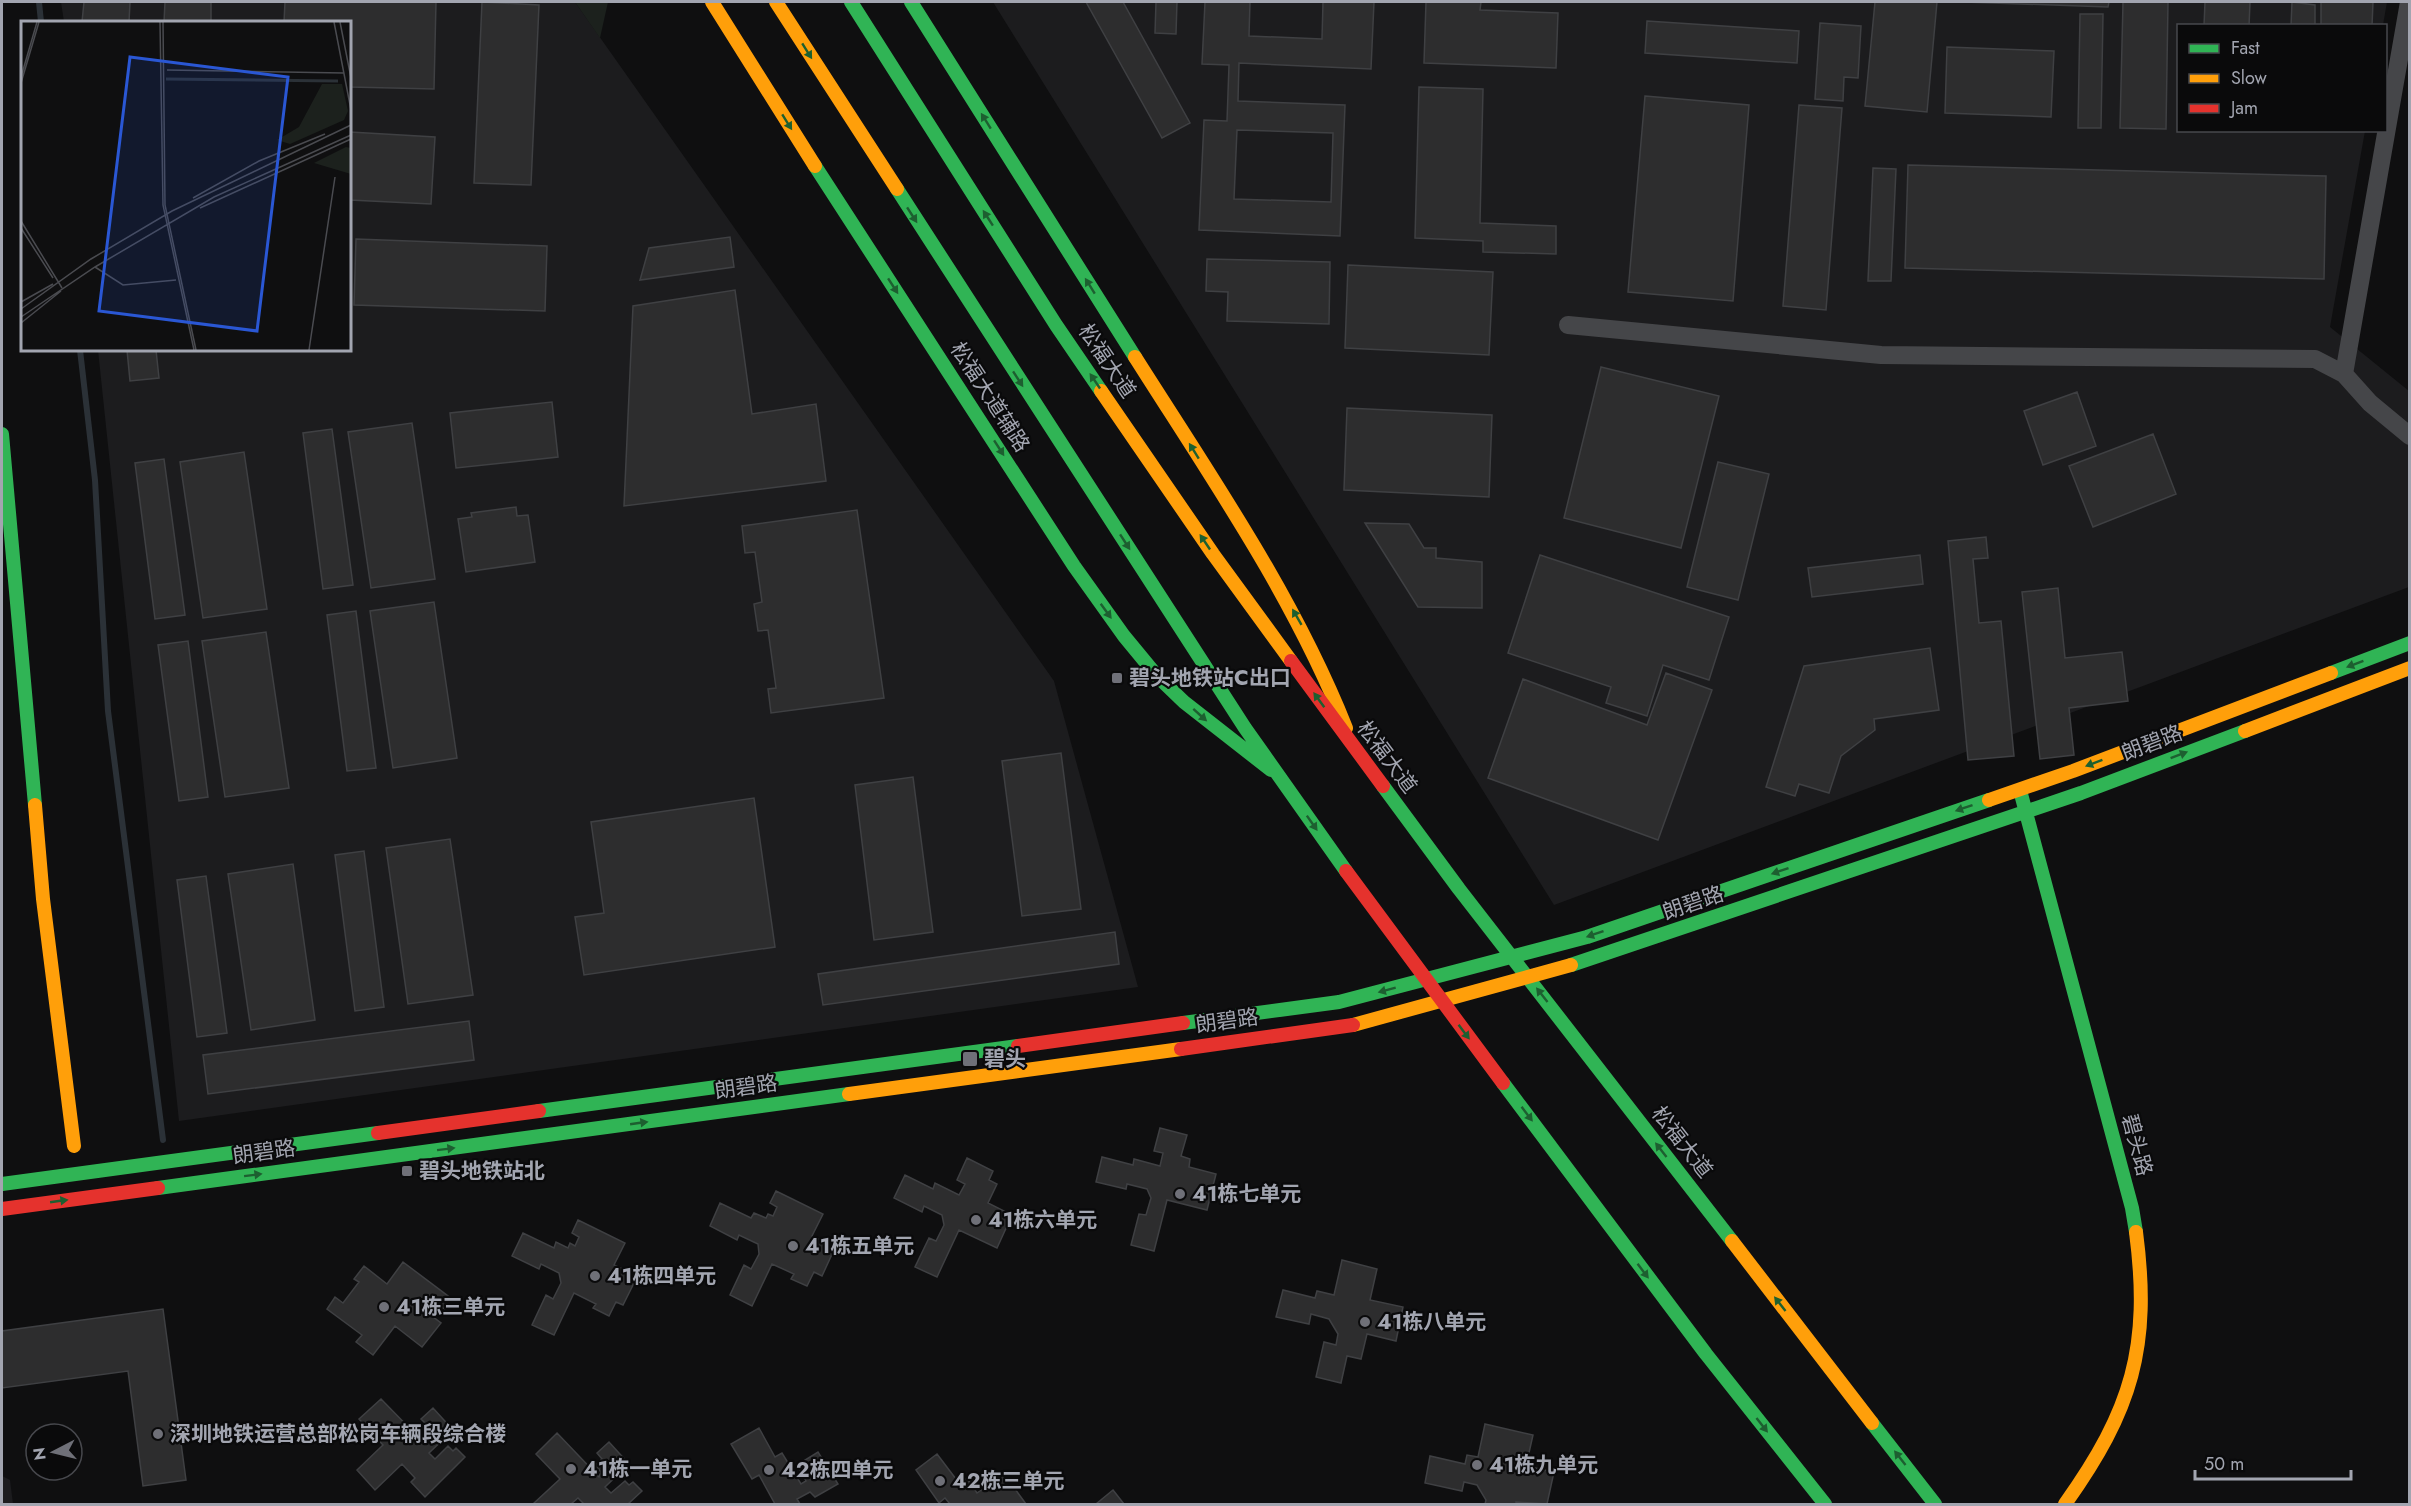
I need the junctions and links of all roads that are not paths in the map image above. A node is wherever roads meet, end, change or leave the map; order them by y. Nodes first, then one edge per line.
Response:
1 (712, 2) edge
2 (776, 2) edge
3 (850, 2) edge
4 (911, 2) edge
5 (2409, 2) edge
6 (2387, 128) edge
7 (2386, 132) edge
8 (1568, 325) dead end
9 (2344, 374) junction
10 (2, 434) edge
11 (2409, 436) edge
12 (2409, 643) edge
13 (2409, 668) edge
14 (1353, 748) junction
15 (1279, 775) junction
16 (2020, 789) junction
17 (2026, 811) junction
18 (1512, 957) junction
19 (1527, 977) junction
20 (1425, 980) junction
21 (1441, 1000) junction
22 (74, 1146) dead end
23 (2, 1184) edge
24 (2, 1209) edge
25 (1825, 1504) edge
26 (1935, 1504) edge
27 (2065, 1504) edge

1 -> 15 street, 松福大道辅路
2 -> 15 street
14 -> 3 street, 松福大道
14 -> 4 street
5 - 6 street
7 - 9 street
8 - 9 street
9 - 11 street
10 - 22 street
12 -> 16 street, 朗碧路
17 -> 13 street, 朗碧路
14 - 18 street, 松福大道
15 -> 20 street
16 - 17 street, 碧头路
16 -> 18 street, 朗碧路
17 - 19 street, 朗碧路
17 - 27 street, 碧头路
18 - 19 street, 松福大道
18 - 20 street, 朗碧路
19 - 21 street, 朗碧路
26 -> 19 street, 松福大道
20 - 21 street
20 -> 23 street, 朗碧路
24 -> 21 street, 朗碧路
21 -> 25 street

